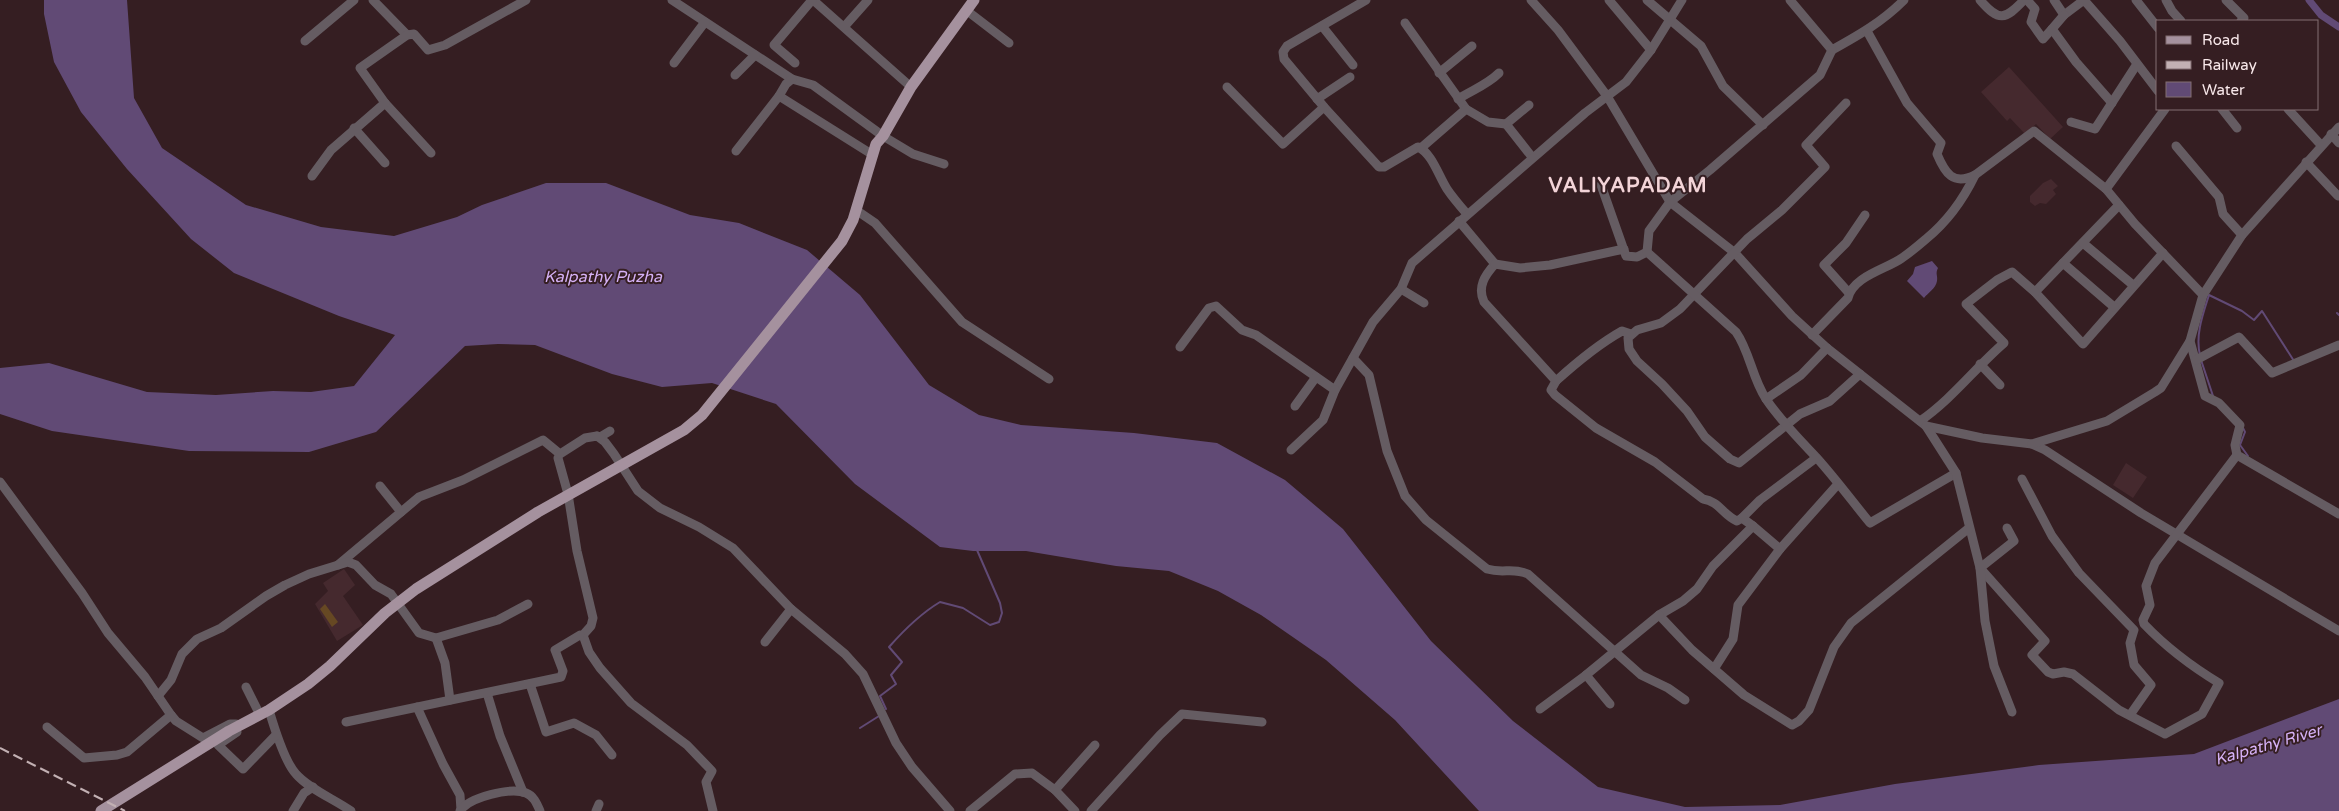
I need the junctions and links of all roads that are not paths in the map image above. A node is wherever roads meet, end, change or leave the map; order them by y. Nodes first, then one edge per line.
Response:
1 (354, 0) edge
2 (373, 0) edge
3 (526, 0) edge
4 (672, 0) edge
5 (812, 0) edge
6 (868, 0) edge
7 (974, 0) edge
8 (1366, 0) edge
9 (1531, 0) edge
10 (1608, 0) edge
11 (1647, 0) edge
12 (1682, 0) edge
13 (1790, 0) edge
14 (1980, 0) edge
15 (2026, 0) edge
16 (2054, 0) edge
17 (2084, 0) edge
18 (2136, 0) edge
19 (2166, 0) edge
20 (2226, 0) edge
21 (1899, 2) edge
22 (966, 10) junction
23 (2064, 15) junction
24 (2180, 20) edge
25 (2242, 20) edge
26 (1670, 21) junction
27 (705, 22) junction
28 (1405, 23) dead end
29 (2156, 25) edge
30 (1322, 26) junction
31 (844, 28) junction
32 (2052, 29) junction
33 (1867, 31) junction
34 (407, 35) junction
35 (305, 41) dead end
36 (1009, 43) dead end
37 (1472, 46) dead end
38 (1651, 50) junction
39 (1832, 50) junction
40 (755, 55) junction
41 (795, 62) dead end
42 (674, 64) dead end
43 (1353, 64) dead end
44 (2137, 64) junction
45 (1439, 73) junction
46 (1500, 74) dead end
47 (735, 75) dead end
48 (1350, 77) dead end
49 (792, 79) junction
50 (911, 87) junction
51 (1227, 87) dead end
52 (2156, 88) edge
53 (779, 96) junction
54 (1607, 96) junction
55 (1317, 99) junction
56 (1458, 99) junction
57 (385, 103) junction
58 (1846, 103) dead end
59 (2112, 103) junction
60 (1528, 105) dead end
61 (1324, 107) junction
62 (1466, 109) junction
63 (2164, 110) edge
64 (2223, 110) edge
65 (2289, 110) edge
66 (2071, 122) dead end
67 (1506, 124) junction
68 (1763, 125) junction
69 (2339, 127) edge
70 (354, 128) junction
71 (2237, 128) dead end
72 (2331, 134) junction
73 (883, 136) junction
74 (2339, 143) edge
75 (2321, 145) junction
76 (2176, 146) dead end
77 (1421, 148) junction
78 (736, 150) dead end
79 (431, 153) dead end
80 (872, 155) junction
81 (1532, 158) junction
82 (2306, 162) junction
83 (385, 163) dead end
84 (944, 164) dead end
85 (1975, 175) junction
86 (312, 176) dead end
87 (1601, 185) dead end
88 (2106, 189) junction
89 (2338, 196) edge
90 (1670, 202) junction
91 (2119, 205) junction
92 (856, 210) junction
93 (1467, 214) junction
94 (1864, 216) dead end
95 (1458, 221) junction
96 (2242, 234) junction
97 (2082, 243) junction
98 (1624, 249) junction
99 (1647, 252) junction
100 (1735, 252) junction
101 (2163, 253) junction
102 (2063, 263) junction
103 (1495, 264) junction
104 (2133, 285) junction
105 (1401, 289) junction
106 (2035, 292) junction
107 (1850, 293) junction
108 (1696, 294) junction
109 (2203, 295) junction
110 (1424, 303) dead end
111 (2114, 307) junction
112 (1631, 334) junction
113 (1812, 335) junction
114 (2190, 341) junction
115 (2339, 345) edge
116 (1180, 347) dead end
117 (1827, 348) junction
118 (1353, 358) junction
119 (2196, 360) junction
120 (1980, 364) junction
121 (1860, 374) junction
122 (1316, 377) junction
123 (1049, 379) dead end
124 (1556, 381) junction
125 (2000, 385) dead end
126 (1335, 390) junction
127 (1766, 399) junction
128 (1295, 406) dead end
129 (1923, 423) junction
130 (1786, 426) junction
131 (610, 431) dead end
132 (597, 436) junction
133 (2032, 444) junction
134 (1291, 450) dead end
135 (2237, 455) junction
136 (558, 458) dead end
137 (1816, 458) junction
138 (622, 465) junction
139 (1956, 473) junction
140 (2022, 479) dead end
141 (0, 482) edge
142 (1838, 484) junction
143 (380, 486) dead end
144 (568, 494) junction
145 (402, 512) junction
146 (2339, 514) edge
147 (1742, 518) junction
148 (1753, 526) junction
149 (1969, 528) junction
150 (2007, 528) dead end
151 (2176, 533) junction
152 (1780, 549) junction
153 (338, 565) junction
154 (1980, 568) junction
155 (397, 603) junction
156 (528, 604) dead end
157 (791, 609) junction
158 (1659, 615) junction
159 (2144, 624) junction
160 (2133, 629) junction
161 (2339, 631) edge
162 (580, 634) dead end
163 (436, 638) junction
164 (765, 642) dead end
165 (1613, 653) junction
166 (1714, 669) junction
167 (1586, 675) junction
168 (530, 684) junction
169 (246, 687) dead end
170 (487, 693) junction
171 (158, 696) junction
172 (450, 700) junction
173 (1684, 700) dead end
174 (1610, 704) dead end
175 (417, 707) junction
176 (1540, 709) dead end
177 (264, 712) junction
178 (2012, 712) dead end
179 (170, 715) junction
180 (2130, 715) junction
181 (346, 722) dead end
182 (1262, 722) dead end
183 (243, 723) junction
184 (47, 727) dead end
185 (276, 735) junction
186 (1095, 745) dead end
187 (612, 755) dead end
188 (312, 787) junction
189 (1055, 790) junction
190 (523, 792) junction
191 (101, 811) edge
192 (293, 811) edge
193 (351, 811) edge
194 (460, 811) edge
195 (540, 811) edge
196 (713, 811) edge
197 (950, 811) edge
198 (970, 811) edge
199 (1074, 811) edge
200 (1091, 811) edge

1 - 35 street
2 - 34 street
3 - 34 street
4 - 27 street
5 - 31 street
5 - 41 street
6 - 31 street
7 - 22 main road
8 - 30 street
9 - 54 street
10 - 38 street
11 - 26 street
12 - 26 street
13 - 39 street
14 - 15 street
15 - 32 street
16 - 23 street
17 - 23 street
17 - 44 street
18 - 29 street
19 - 24 street
20 - 25 street
21 - 33 street
22 - 36 street
22 - 50 main road
23 - 32 street
26 - 38 street
26 - 68 street
27 - 40 street
27 - 42 street
28 - 45 street
30 - 43 street
30 - 55 street
31 - 50 street
32 - 59 street
33 - 39 street
33 - 85 street
34 - 57 street
37 - 45 street
38 - 54 street
39 - 68 street
40 - 47 street
40 - 49 street
44 - 52 street
44 - 59 street
45 - 56 street
46 - 56 street
48 - 55 street
49 - 53 street
49 - 73 street
50 - 73 main road
51 - 61 street
53 - 78 street
53 - 80 street
54 - 81 street
54 - 90 street
55 - 61 street
56 - 62 street
57 - 70 street
57 - 79 street
58 - 100 street
59 - 66 street
60 - 67 street
61 - 77 street
62 - 67 street
62 - 77 street
63 - 88 street
64 - 71 street
65 - 75 street
67 - 81 street
68 - 90 street
69 - 72 street
70 - 83 street
70 - 86 street
72 - 74 street
72 - 75 street
73 - 80 main road
73 - 84 street
75 - 82 street
76 - 96 street
77 - 93 street
80 - 92 main road
81 - 93 street
82 - 89 street
82 - 96 street
85 - 88 street
85 - 107 street
87 - 98 street
88 - 91 street
90 - 99 street
90 - 100 street
91 - 97 street
91 - 101 street
92 - 123 street
92 - 138 main road
93 - 95 street
94 - 107 street
95 - 103 street
95 - 105 street
96 - 109 street
97 - 102 street
97 - 104 street
98 - 99 street
98 - 103 street
99 - 108 street
100 - 108 street
100 - 113 street
101 - 104 street
101 - 109 street
102 - 106 street
102 - 111 street
103 - 124 street
104 - 111 street
105 - 110 street
105 - 118 street
106 - 111 street
106 - 120 street
107 - 113 street
108 - 112 street
108 - 127 street
109 - 114 street
112 - 124 street
112 - 130 street
113 - 117 street
114 - 119 street
114 - 133 street
115 - 119 street
116 - 122 street
117 - 121 street
117 - 127 street
118 - 126 street
118 - 165 street
119 - 135 street
120 - 125 street
120 - 129 street
121 - 129 street
121 - 130 street
122 - 126 street
122 - 128 street
124 - 147 street
126 - 134 street
127 - 130 street
129 - 133 street
129 - 139 street
130 - 137 street
131 - 132 street
132 - 138 street
132 - 145 street
133 - 151 street
135 - 146 street
135 - 151 street
136 - 144 street
137 - 142 street
137 - 147 street
138 - 144 main road
138 - 157 street
139 - 142 street
139 - 149 street
140 - 160 street
141 - 171 street
142 - 152 street
143 - 145 street
144 - 155 main road
144 - 196 street
145 - 153 street
147 - 148 street
148 - 152 street
148 - 158 street
149 - 154 street
149 - 166 street
150 - 154 street
151 - 159 street
151 - 161 street
152 - 166 street
153 - 155 street
153 - 171 street
154 - 178 street
154 - 180 street
155 - 163 street
155 - 177 main road
156 - 163 street
157 - 164 street
157 - 197 street
158 - 165 street
158 - 166 street
159 - 160 street
159 - 180 street
160 - 180 street
162 - 168 street
163 - 172 street
165 - 167 street
165 - 173 street
167 - 174 street
167 - 176 street
168 - 170 street
168 - 187 street
169 - 177 street
170 - 172 street
170 - 190 street
171 - 179 street
172 - 175 street
175 - 181 street
175 - 194 street
177 - 183 main road
177 - 185 street
179 - 183 street
179 - 184 street
182 - 200 street
183 - 185 street
183 - 191 main road
185 - 188 street
186 - 189 street
188 - 192 street
188 - 193 street
189 - 198 street
189 - 199 street
190 - 194 street
190 - 195 street

